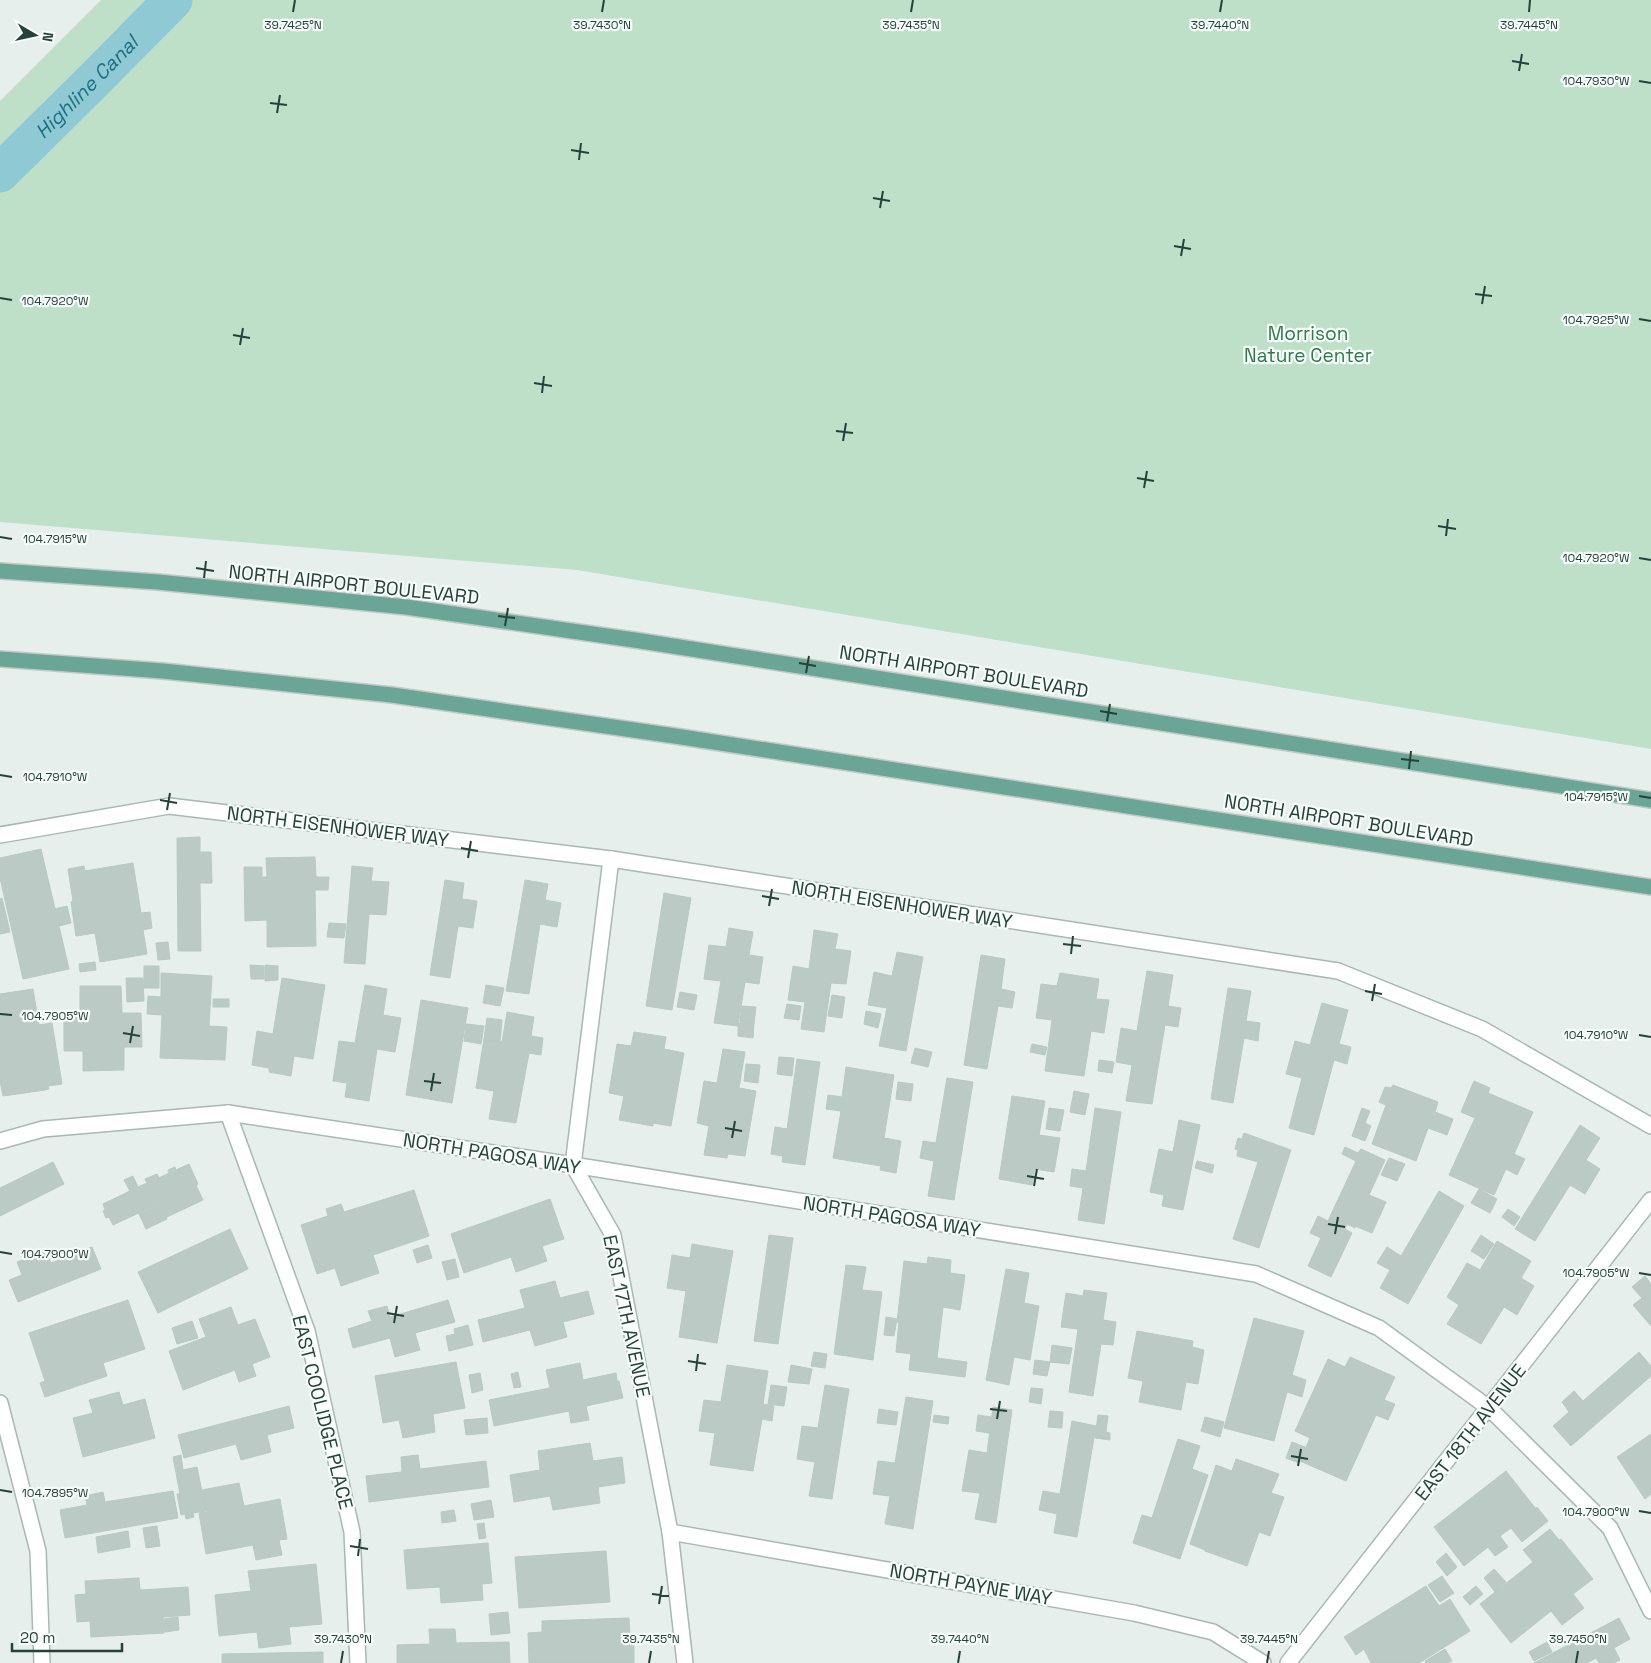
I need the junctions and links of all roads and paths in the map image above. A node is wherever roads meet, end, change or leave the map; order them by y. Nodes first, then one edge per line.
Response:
1 (0, 571) edge
2 (0, 659) edge
3 (1651, 800) edge
4 (0, 835) edge
5 (611, 859) junction
6 (1651, 887) edge
7 (228, 1113) junction
8 (1651, 1126) edge
9 (0, 1141) edge
10 (573, 1165) junction
11 (1651, 1200) edge
12 (0, 1403) edge
13 (1489, 1408) junction
14 (670, 1532) junction
15 (1651, 1611) edge
16 (42, 1663) edge
17 (358, 1663) edge
18 (685, 1663) edge
19 (1262, 1663) edge
20 (1288, 1663) edge

1 - 3 main road, NORTH AIRPORT BOULEVARD
2 - 6 main road, NORTH AIRPORT BOULEVARD
4 - 5 street, NORTH EISENHOWER WAY
5 - 8 street, NORTH EISENHOWER WAY
5 - 10 street
7 - 9 street, NORTH PAGOSA WAY
7 - 10 street, NORTH PAGOSA WAY
7 - 17 street, EAST COOLIDGE PLACE
10 - 13 street, NORTH PAGOSA WAY
10 - 14 street, EAST 17TH AVENUE
11 - 13 street, EAST 18TH AVENUE
12 - 16 street
13 - 15 street, NORTH PAGOSA WAY
13 - 20 street, EAST 18TH AVENUE
14 - 18 street, EAST 17TH AVENUE
14 - 19 street, NORTH PAYNE WAY

